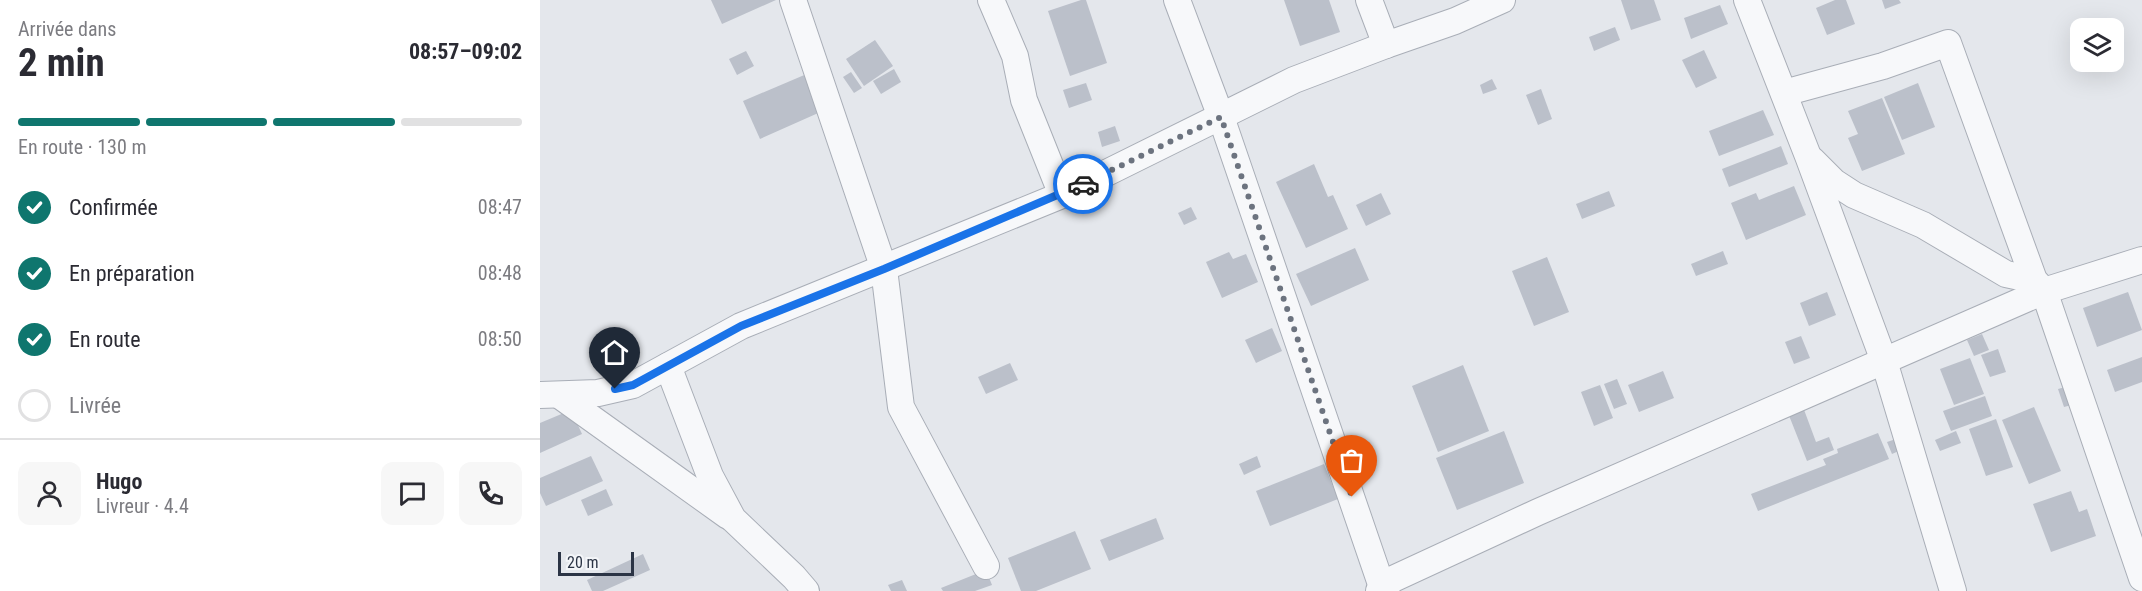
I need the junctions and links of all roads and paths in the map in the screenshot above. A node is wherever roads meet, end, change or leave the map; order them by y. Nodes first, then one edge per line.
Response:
1 (793, 0) edge
2 (992, 0) edge
3 (1177, 0) edge
4 (1369, 0) edge
5 (1502, 0) edge
6 (1747, 0) edge
7 (1386, 45) junction
8 (1784, 93) junction
9 (1221, 117) junction
10 (1808, 156) junction
11 (1062, 195) junction
12 (2142, 260) edge
13 (884, 269) junction
14 (2039, 286) junction
15 (1884, 362) junction
16 (668, 366) junction
17 (550, 395) edge
18 (733, 519) junction
19 (986, 567) dead end
20 (2142, 578) edge
21 (1381, 589) edge
22 (806, 591) edge
23 (1953, 591) edge

1 - 13 street
2 - 11 street
3 - 9 street
4 - 7 street
5 - 7 street
6 - 8 street
7 - 9 street
8 - 10 street
8 - 14 street
9 - 11 street
9 - 21 street
10 - 14 street
10 - 15 street
11 - 13 street
12 - 14 street
13 - 16 street
13 - 19 street
14 - 15 street
14 - 20 street
15 - 21 street
15 - 23 street
16 - 17 street
16 - 18 street
17 - 18 street
18 - 22 street

